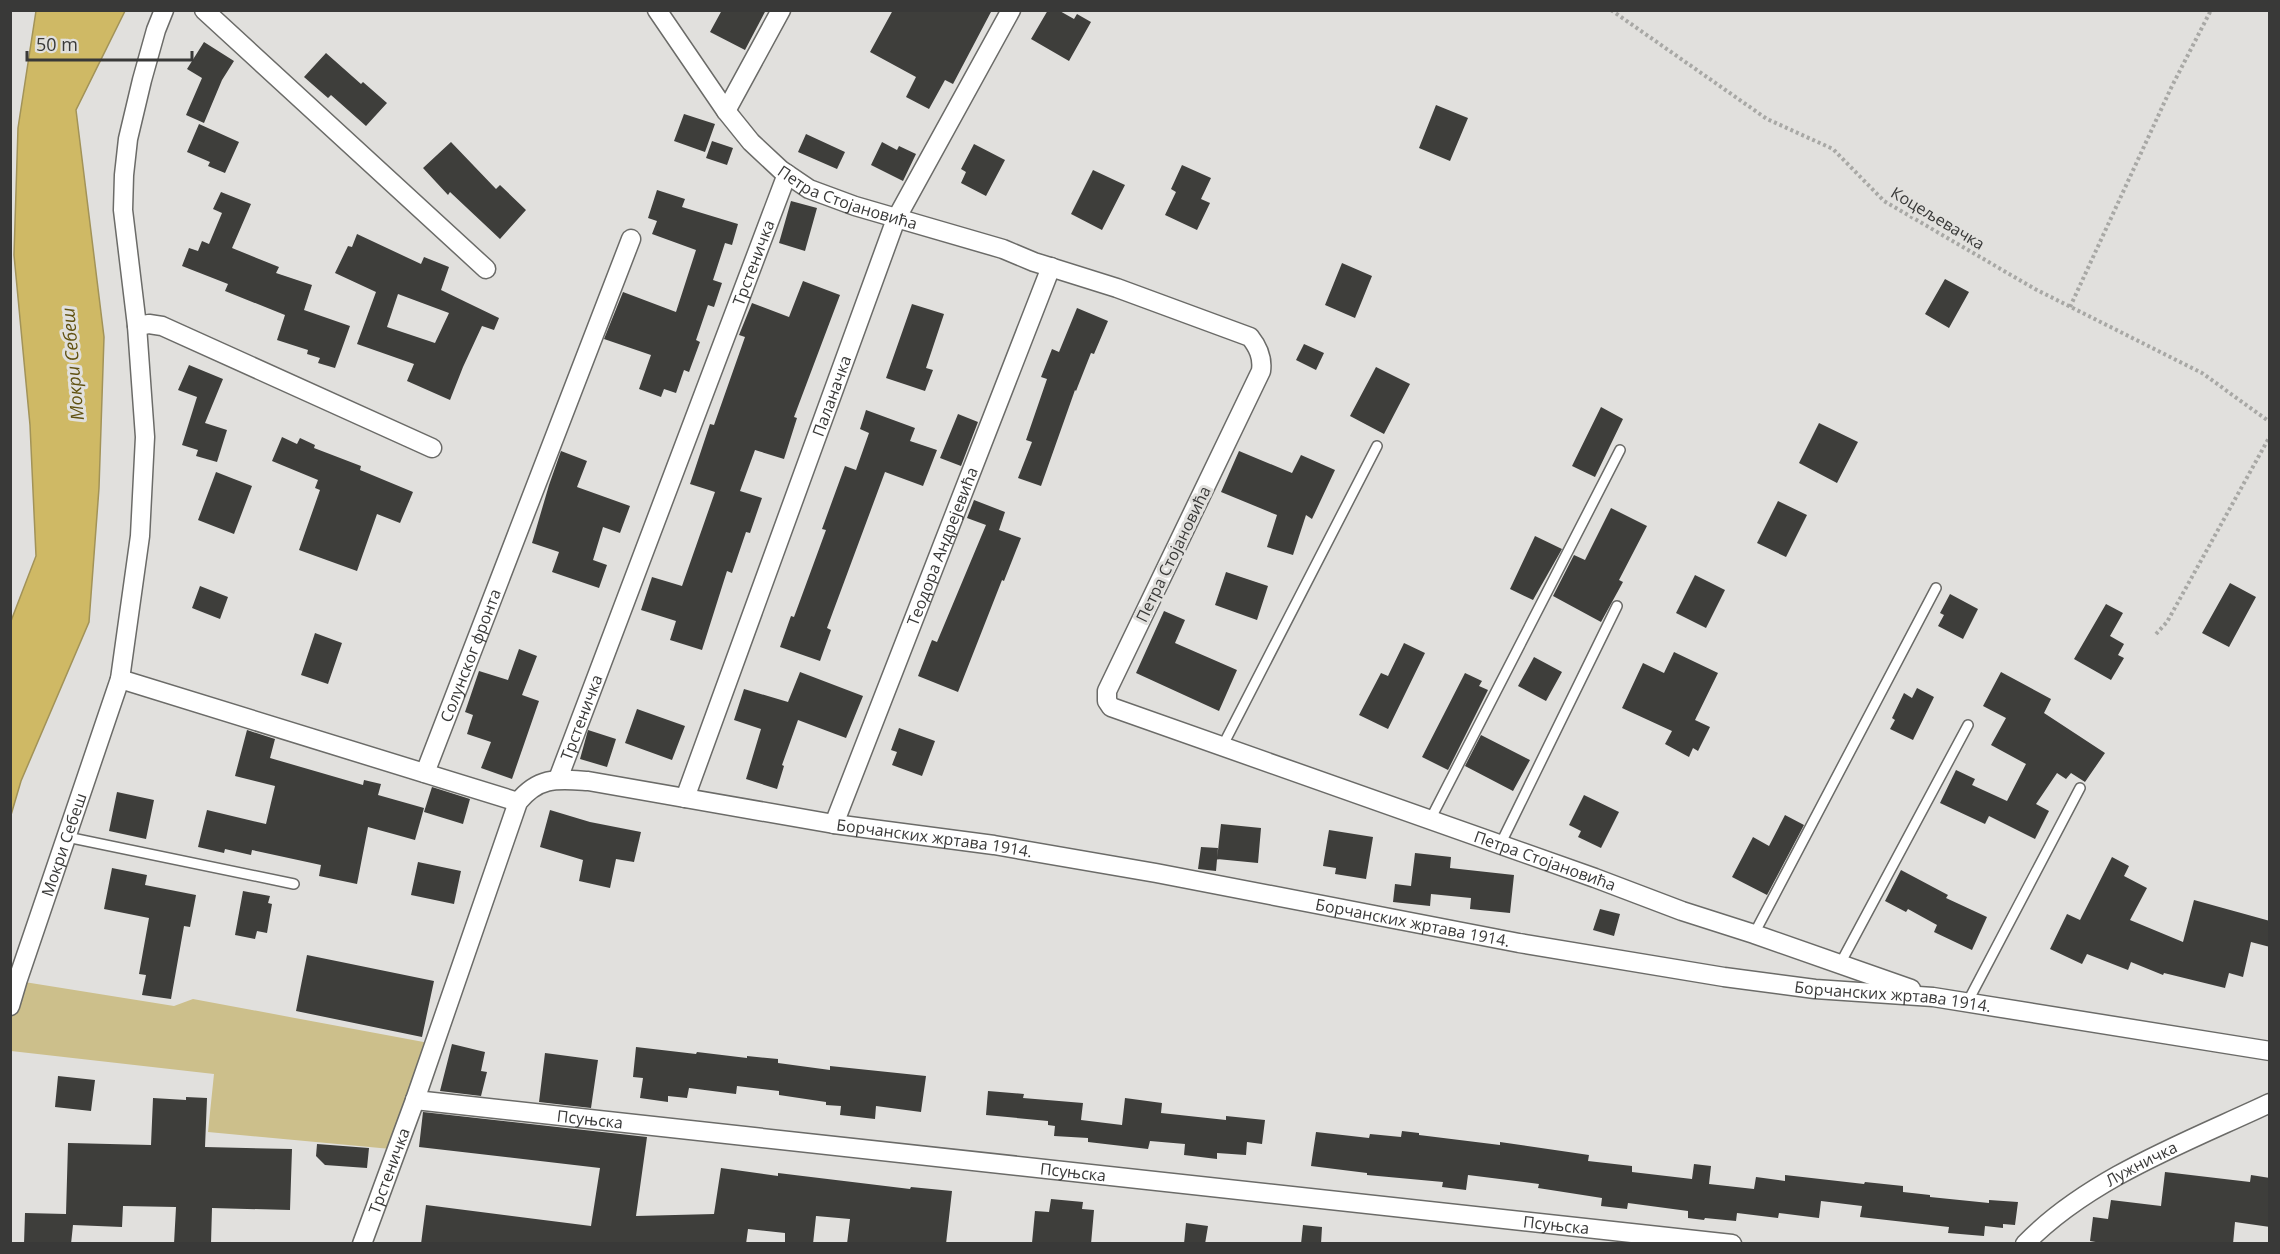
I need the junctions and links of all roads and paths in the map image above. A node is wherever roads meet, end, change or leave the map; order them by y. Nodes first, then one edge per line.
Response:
1 (164, 10) edge
2 (204, 10) edge
3 (657, 10) edge
4 (781, 10) edge
5 (1011, 10) edge
6 (1611, 10) edge
7 (2211, 10) edge
8 (726, 111) junction
9 (787, 174) junction
10 (896, 219) junction
11 (631, 239) dead end
12 (1051, 267) junction
13 (486, 269) dead end
14 (2070, 307) junction
15 (137, 326) junction
16 (2270, 422) edge
17 (2270, 436) edge
18 (1377, 446) dead end
19 (432, 448) dead end
20 (1620, 450) dead end
21 (1936, 588) dead end
22 (1617, 606) dead end
23 (2156, 634) dead end
24 (120, 679) junction
25 (1968, 725) dead end
26 (1222, 747) junction
27 (425, 773) junction
28 (558, 779) junction
29 (2080, 788) dead end
30 (685, 798) junction
31 (518, 802) junction
32 (1430, 820) junction
33 (834, 824) junction
34 (68, 837) junction
35 (1500, 845) junction
36 (294, 884) dead end
37 (1754, 934) junction
38 (1840, 964) junction
39 (1933, 996) junction
40 (1967, 1003) junction
41 (10, 1006) edge
42 (2270, 1051) edge
43 (415, 1100) junction
44 (2270, 1103) edge
45 (362, 1244) edge
46 (1732, 1244) edge
47 (2025, 1244) edge

1 - 15 street, Мокри Себеш
2 - 13 street
3 - 8 street, Петра Стојановића
4 - 8 street
5 - 10 street, Паланачка
6 - 14 path, Коцељевачка
7 - 14 path
8 - 9 street, Петра Стојановића
9 - 10 street, Петра Стојановића
9 - 28 street, Трстеничка
10 - 12 street, Петра Стојановића
10 - 30 street, Паланачка
11 - 27 street, Солунског фронта
12 - 26 street, Петра Стојановића
12 - 33 street, Теодора Андрејевића
14 - 16 path, Коцељевачка
15 - 19 street
15 - 24 street, Мокри Себеш
17 - 23 path
18 - 26 lane
20 - 32 lane
21 - 37 lane
22 - 35 lane
24 - 27 street
24 - 34 street, Мокри Себеш
25 - 38 lane
26 - 32 street, Петра Стојановића
27 - 31 street
28 - 30 street, Борчанских жртава 1914.
28 - 31 street, Трстеничка
29 - 40 lane
30 - 33 street, Борчанских жртава 1914.
31 - 43 street, Трстеничка
32 - 35 street, Петра Стојановића
33 - 39 street, Борчанских жртава 1914.
34 - 36 lane
34 - 41 street, Мокри Себеш
35 - 37 street, Петра Стојановића
37 - 38 street, Петра Стојановића
38 - 39 street, Петра Стојановића
39 - 40 street, Борчанских жртава 1914.
40 - 42 street, Борчанских жртава 1914.
43 - 45 street, Трстеничка
43 - 46 street, Псуњска
44 - 47 street, Лужничка

